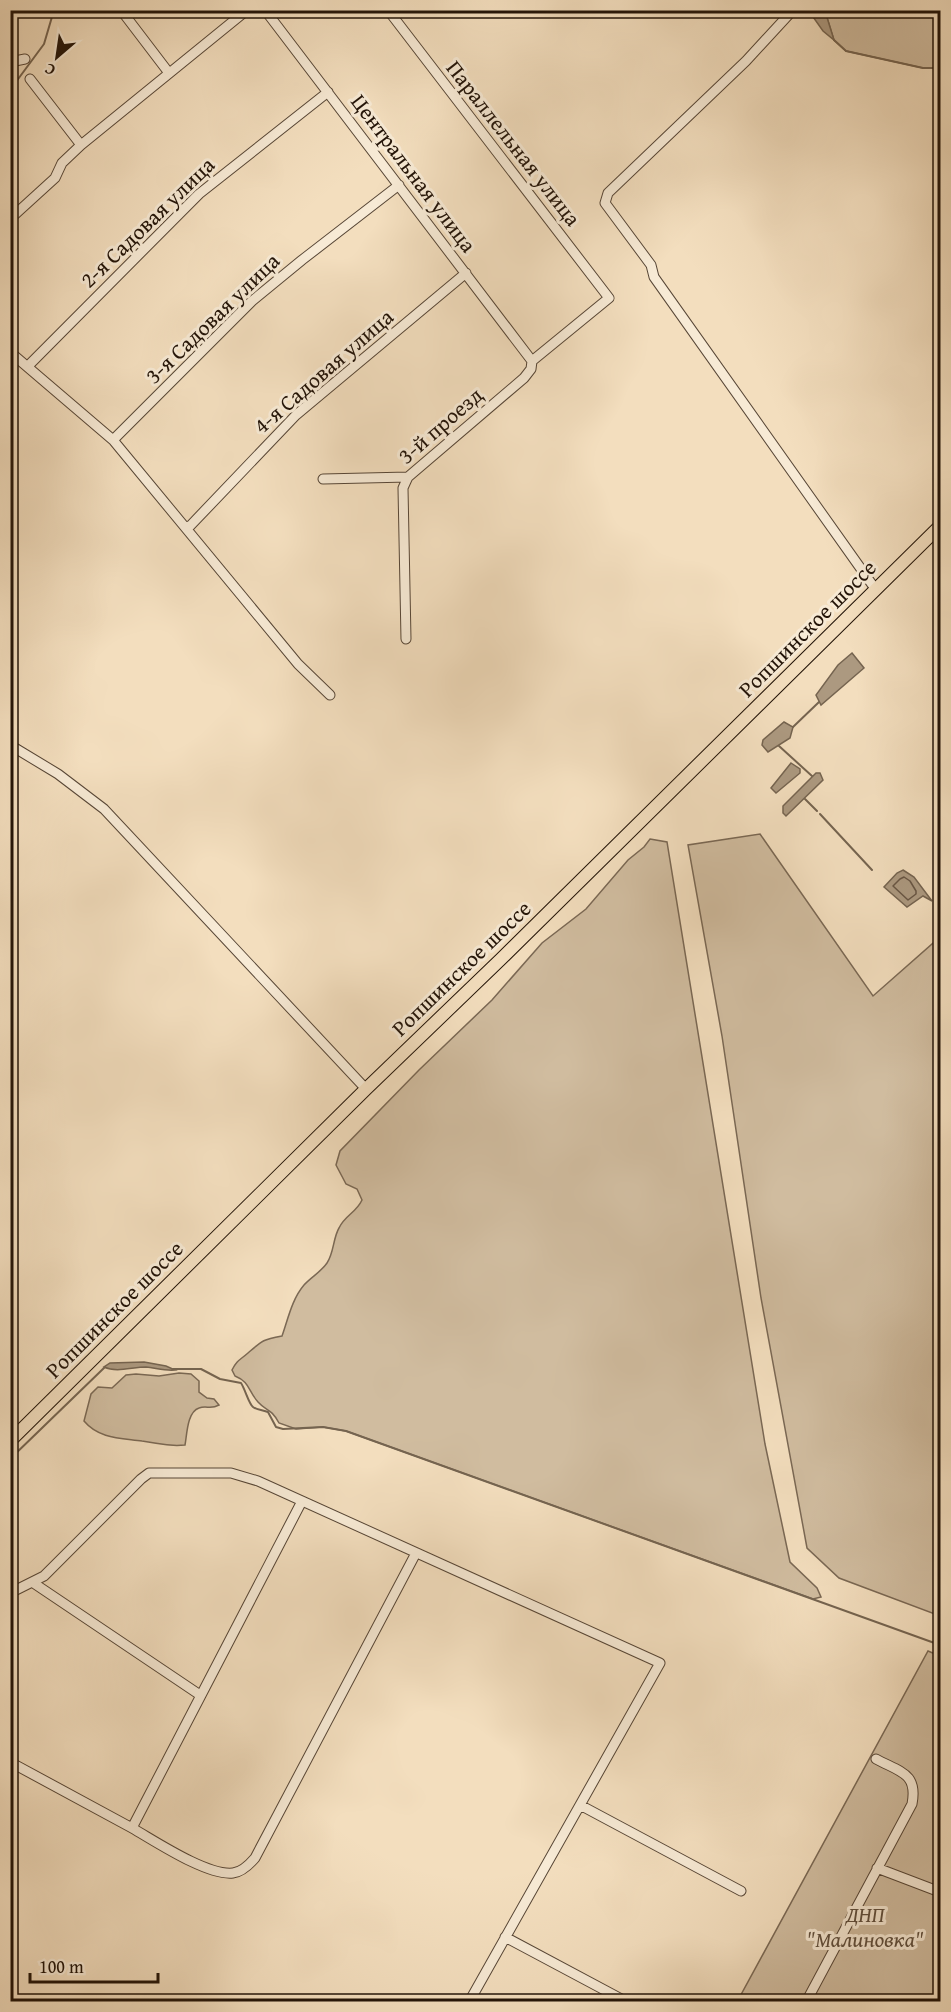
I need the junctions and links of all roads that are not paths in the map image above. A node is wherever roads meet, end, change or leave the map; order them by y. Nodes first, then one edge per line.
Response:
1 (30, 10) edge
2 (121, 10) edge
3 (247, 10) edge
4 (265, 10) edge
5 (388, 10) edge
6 (793, 10) edge
7 (10, 14) edge
8 (25, 59) dead end
9 (10, 62) edge
10 (169, 73) junction
11 (30, 79) dead end
12 (328, 92) junction
13 (81, 145) junction
14 (399, 185) junction
15 (10, 219) edge
16 (466, 273) junction
17 (609, 298) joint
18 (10, 352) edge
19 (532, 360) junction
20 (28, 366) junction
21 (113, 440) junction
22 (408, 477) junction
23 (323, 479) dead end
24 (940, 526) edge
25 (185, 527) junction
26 (876, 590) junction
27 (406, 639) dead end
28 (330, 695) dead end
29 (10, 745) edge
30 (366, 1089) junction
31 (10, 1442) edge
32 (302, 1502) junction
33 (416, 1553) junction
34 (32, 1582) junction
35 (10, 1593) edge
36 (200, 1695) junction
37 (876, 1759) dead end
38 (10, 1762) edge
39 (580, 1805) junction
40 (132, 1828) junction
41 (877, 1868) junction
42 (741, 1891) dead end
43 (940, 1892) edge
44 (505, 1937) junction
45 (940, 1996) edge
46 (469, 2001) edge
47 (627, 2001) edge
48 (806, 2001) edge
49 (938, 2001) edge

1 - 7 street
2 - 10 street
3 - 10 street
4 - 12 street, Центральная улица
5 - 17 street, Параллельная улица
6 - 26 street
8 - 9 street
10 - 13 street
11 - 13 street
12 - 14 street, Центральная улица
12 - 20 street, 2-я Садовая улица
13 - 15 street
14 - 16 street, Центральная улица
14 - 21 street, 3-я Садовая улица
16 - 19 street, Центральная улица
16 - 25 street, 4-я Садовая улица
17 - 19 street, 3-й проезд
18 - 20 street
19 - 22 street, 3-й проезд
20 - 21 street
21 - 25 street
22 - 23 street
22 - 27 street, 3-й проезд
24 - 26 main road, Ропшинское шоссе
25 - 28 street
26 - 30 main road, Ропшинское шоссе
29 - 30 street
30 - 31 main road, Ропшинское шоссе
32 - 33 street
32 - 34 street
32 - 36 street
33 - 39 street
33 - 40 street
34 - 35 street
34 - 36 street
36 - 40 street
37 - 41 street
38 - 40 street
39 - 42 street
39 - 44 street
41 - 43 street
41 - 48 street
44 - 46 street
44 - 47 street
45 - 49 street

